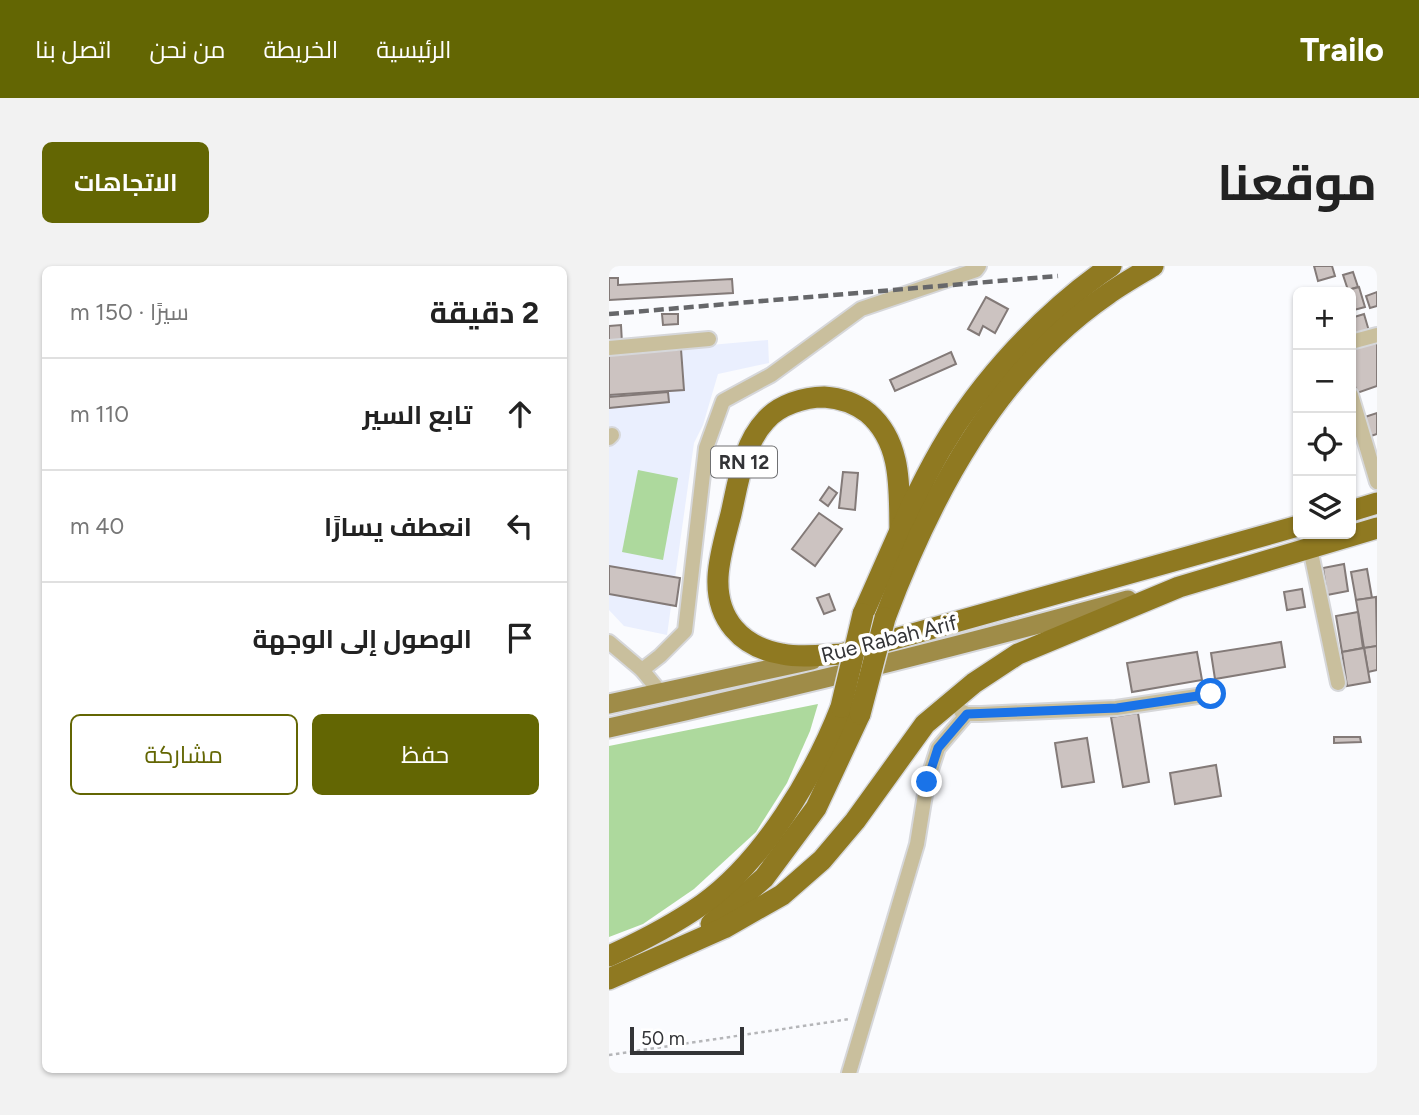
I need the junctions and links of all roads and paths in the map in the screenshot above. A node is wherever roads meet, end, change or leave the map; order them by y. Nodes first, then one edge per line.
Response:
1 (979, 266) edge
2 (1111, 266) edge
3 (1153, 266) edge
4 (1377, 335) edge
5 (709, 339) dead end
6 (1356, 341) edge
7 (609, 348) edge
8 (1356, 412) edge
9 (1377, 482) edge
10 (1377, 503) edge
11 (1356, 509) edge
12 (1293, 527) edge
13 (1377, 528) edge
14 (900, 532) junction
15 (1310, 548) junction
16 (1179, 587) junction
17 (609, 642) edge
18 (841, 654) junction
19 (642, 670) junction
20 (1338, 683) dead end
21 (661, 693) junction
22 (1211, 694) dead end
23 (609, 704) edge
24 (946, 705) junction
25 (851, 710) junction
26 (967, 714) junction
27 (609, 728) edge
28 (670, 954) junction
29 (609, 956) edge
30 (609, 979) edge
31 (866, 1013) junction
32 (609, 1055) edge
33 (849, 1073) edge

1 - 19 street
2 - 14 highway
3 - 25 highway, bridge
4 - 6 street
5 - 7 street
8 - 9 street
10 - 11 highway
12 - 18 highway, RN 12
13 - 15 highway
14 - 18 highway, RN 12
14 - 25 highway, bridge
15 - 16 highway
15 - 20 street
16 - 24 highway
16 - 27 main road, Rue Rabah Arif
17 - 19 street
18 - 21 main road, Rue Rabah Arif
19 - 21 street
21 - 23 main road, Rue Rabah Arif
22 - 26 street
24 - 26 street
24 - 28 highway
25 - 28 highway
25 - 29 highway
26 - 31 street
28 - 30 highway
31 - 32 path
31 - 33 street

